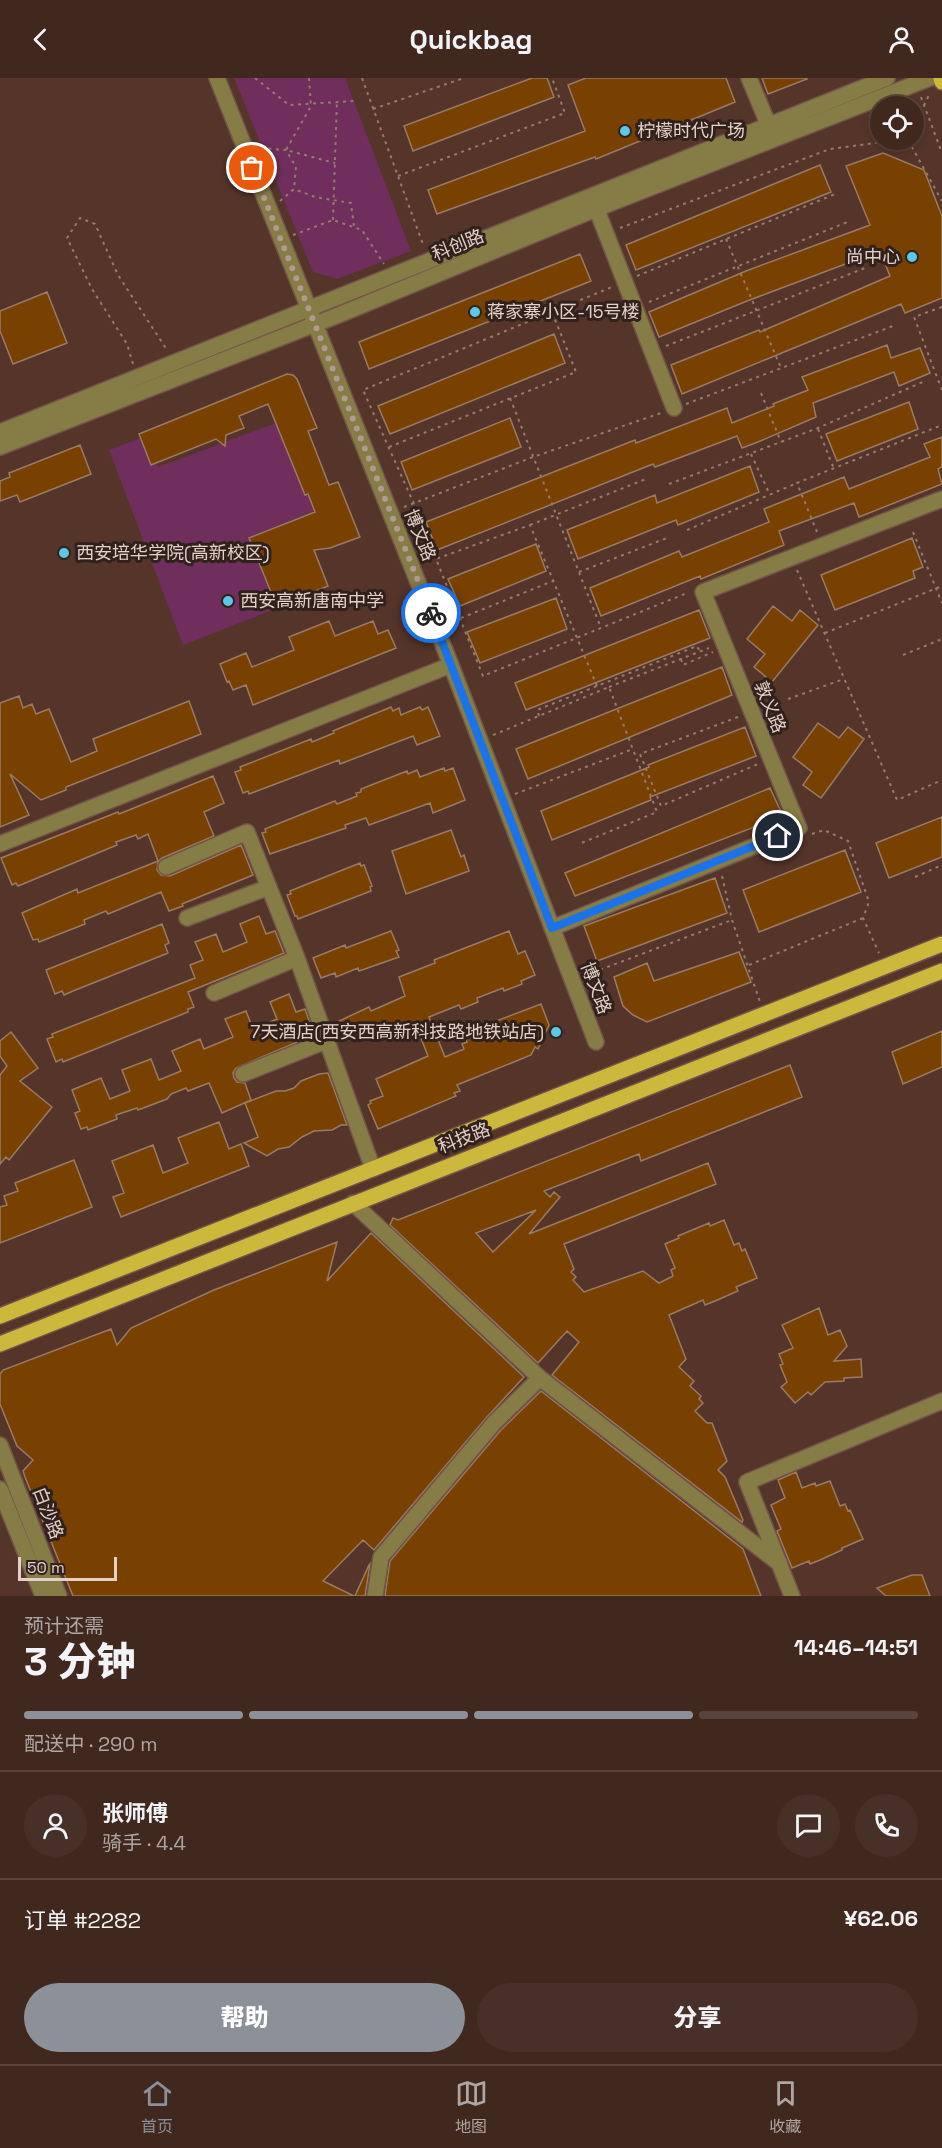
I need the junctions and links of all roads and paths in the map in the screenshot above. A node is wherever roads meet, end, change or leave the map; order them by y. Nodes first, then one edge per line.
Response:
1 (217, 78) edge
2 (255, 78) edge
3 (309, 78) edge
4 (362, 78) edge
5 (464, 78) edge
6 (552, 78) edge
7 (749, 78) edge
8 (887, 78) edge
9 (936, 81) edge
10 (915, 84) junction
11 (920, 96) edge
12 (338, 100) junction
13 (354, 101) dead end
14 (310, 103) junction
15 (924, 105) joint
16 (373, 110) junction
17 (769, 126) junction
18 (870, 143) edge
19 (244, 147) junction
20 (286, 150) junction
21 (914, 150) edge
22 (942, 153) edge
23 (335, 163) junction
24 (398, 177) junction
25 (294, 189) junction
26 (835, 194) dead end
27 (940, 195) edge
28 (334, 200) junction
29 (942, 201) edge
30 (594, 203) junction
31 (269, 211) junction
32 (333, 220) junction
33 (850, 221) dead end
34 (354, 227) junction
35 (606, 233) junction
36 (726, 239) junction
37 (280, 240) junction
38 (429, 262) junction
39 (738, 267) junction
40 (865, 268) dead end
41 (392, 277) junction
42 (625, 281) junction
43 (942, 307) edge
44 (635, 308) junction
45 (309, 309) junction
46 (756, 311) junction
47 (552, 312) junction
48 (315, 324) junction
49 (893, 326) dead end
50 (652, 351) junction
51 (175, 362) junction
52 (781, 368) junction
53 (925, 381) dead end
54 (129, 382) junction
55 (942, 390) edge
56 (761, 393) dead end
57 (510, 398) junction
58 (674, 408) junction
59 (942, 425) edge
60 (818, 428) junction
61 (0, 432) edge
62 (781, 442) junction
63 (0, 447) edge
64 (389, 447) junction
65 (751, 454) junction
66 (533, 457) junction
67 (834, 468) junction
68 (646, 480) dead end
69 (797, 483) junction
70 (669, 484) dead end
71 (770, 495) junction
72 (942, 499) edge
73 (414, 504) junction
74 (391, 513) junction
75 (556, 514) junction
76 (530, 525) junction
77 (687, 530) dead end
78 (913, 532) dead end
79 (667, 538) dead end
80 (822, 546) junction
81 (792, 558) junction
82 (579, 572) junction
83 (553, 581) junction
84 (942, 586) edge
85 (936, 589) junction
86 (687, 593) dead end
87 (942, 603) edge
88 (460, 618) junction
89 (601, 628) junction
90 (825, 633) junction
91 (577, 638) junction
92 (942, 639) edge
93 (721, 647) junction
94 (700, 652) junction
95 (903, 655) dead end
96 (681, 659) junction
97 (451, 665) junction
98 (844, 679) junction
99 (597, 686) junction
100 (609, 687) junction
101 (788, 699) dead end
102 (743, 715) dead end
103 (539, 716) junction
104 (480, 740) junction
105 (633, 749) junction
106 (761, 762) dead end
107 (942, 780) edge
108 (503, 798) junction
109 (803, 837) dead end
110 (0, 844) edge
111 (579, 844) dead end
112 (942, 865) edge
113 (166, 867) dead end
114 (720, 869) dead end
115 (915, 877) dead end
116 (269, 887) junction
117 (187, 918) dead end
118 (863, 918) junction
119 (732, 920) junction
120 (552, 928) junction
121 (942, 944) edge
122 (297, 958) junction
123 (749, 965) junction
124 (885, 966) junction
125 (942, 971) edge
126 (572, 980) junction
127 (214, 993) dead end
128 (764, 1015) junction
129 (326, 1041) junction
130 (596, 1042) dead end
131 (243, 1074) dead end
132 (373, 1169) junction
133 (353, 1203) junction
134 (0, 1316) edge
135 (0, 1344) edge
136 (540, 1378) junction
137 (942, 1401) edge
138 (0, 1445) edge
139 (0, 1489) edge
140 (780, 1564) junction
141 (43, 1596) edge
142 (59, 1596) edge
143 (375, 1596) edge
144 (792, 1596) edge

1 - 19 street, 博文路
2 - 14 path
3 - 14 path
4 - 16 path
5 - 16 path
6 - 24 path
7 - 17 street
8 - 17 street, 科创路
9 - 10 street, 科创路
9 - 15 path
10 - 11 path
10 - 30 street, 科创路
12 - 13 path
12 - 14 path
12 - 23 path
14 - 20 path
15 - 22 path
16 - 24 path
17 - 30 street, 科创路
18 - 35 path
19 - 20 path
19 - 31 street, 博文路
20 - 23 path
20 - 25 path
21 - 27 path
23 - 28 path
24 - 38 path
25 - 28 path
25 - 31 path
26 - 36 path
27 - 29 path
28 - 32 path
28 - 34 path
30 - 35 street
30 - 38 street, 科创路
30 - 48 street, 科创路
31 - 37 street, 博文路
32 - 34 path
32 - 37 path
33 - 39 path
34 - 41 path
35 - 42 street
36 - 39 path
36 - 42 path
37 - 45 street, 博文路
38 - 41 street, 科创路
39 - 44 path
39 - 46 path
40 - 46 path
41 - 45 street, 科创路
42 - 44 street
42 - 47 path
43 - 55 path
44 - 50 street
45 - 48 street, 博文路
45 - 51 street, 科创路
46 - 50 path
46 - 52 path
47 - 57 path
47 - 64 path
48 - 63 street, 科创路
48 - 74 street, 博文路
49 - 52 path
50 - 58 street
51 - 54 street, 科创路
51 - 54 path
52 - 58 path
53 - 60 path
54 - 61 street, 科创路
56 - 62 path
57 - 64 path
57 - 66 path
58 - 66 path
59 - 67 path
60 - 62 path
60 - 67 path
62 - 65 path
64 - 73 path
65 - 70 path
65 - 71 path
66 - 73 path
66 - 75 path
67 - 69 path
68 - 75 path
69 - 71 path
69 - 80 path
71 - 77 path
72 - 80 street, 敦义路
73 - 74 path
74 - 97 street, 博文路
75 - 76 path
75 - 82 path
76 - 83 path
76 - 88 path
78 - 85 path
79 - 82 path
80 - 81 street, 敦义路
81 - 90 path
81 - 93 street, 敦义路
82 - 89 path
83 - 88 path
83 - 91 path
84 - 85 path
85 - 87 path
85 - 90 path
86 - 89 path
88 - 91 path
89 - 91 path
90 - 98 path
91 - 99 path
92 - 95 path
93 - 94 path
93 - 96 path
93 - 120 street, 敦义路
94 - 96 path
94 - 99 path
96 - 100 path
97 - 104 street, 博文路
97 - 110 street
98 - 101 path
98 - 107 path
99 - 103 path
100 - 103 path
100 - 105 path
102 - 106 path
103 - 104 path
104 - 108 street, 博文路
105 - 108 path
105 - 111 path
108 - 120 street, 博文路
109 - 118 path
112 - 115 path
113 - 116 street
114 - 119 path
116 - 117 street
116 - 122 street
118 - 123 path
118 - 124 path
119 - 123 path
119 - 126 path
120 - 126 street, 博文路
121 - 124 main road, 科技路
122 - 127 street
122 - 129 street
123 - 128 path
124 - 128 main road, 科技路
125 - 133 main road, 科技路
126 - 130 street, 博文路
128 - 132 main road, 科技路
129 - 131 street
129 - 132 street
132 - 134 main road, 科技路
133 - 135 main road, 科技路
133 - 136 street
136 - 140 street
136 - 143 street
137 - 140 street
138 - 142 street, 白沙路
139 - 141 street, 白沙路
140 - 144 street

